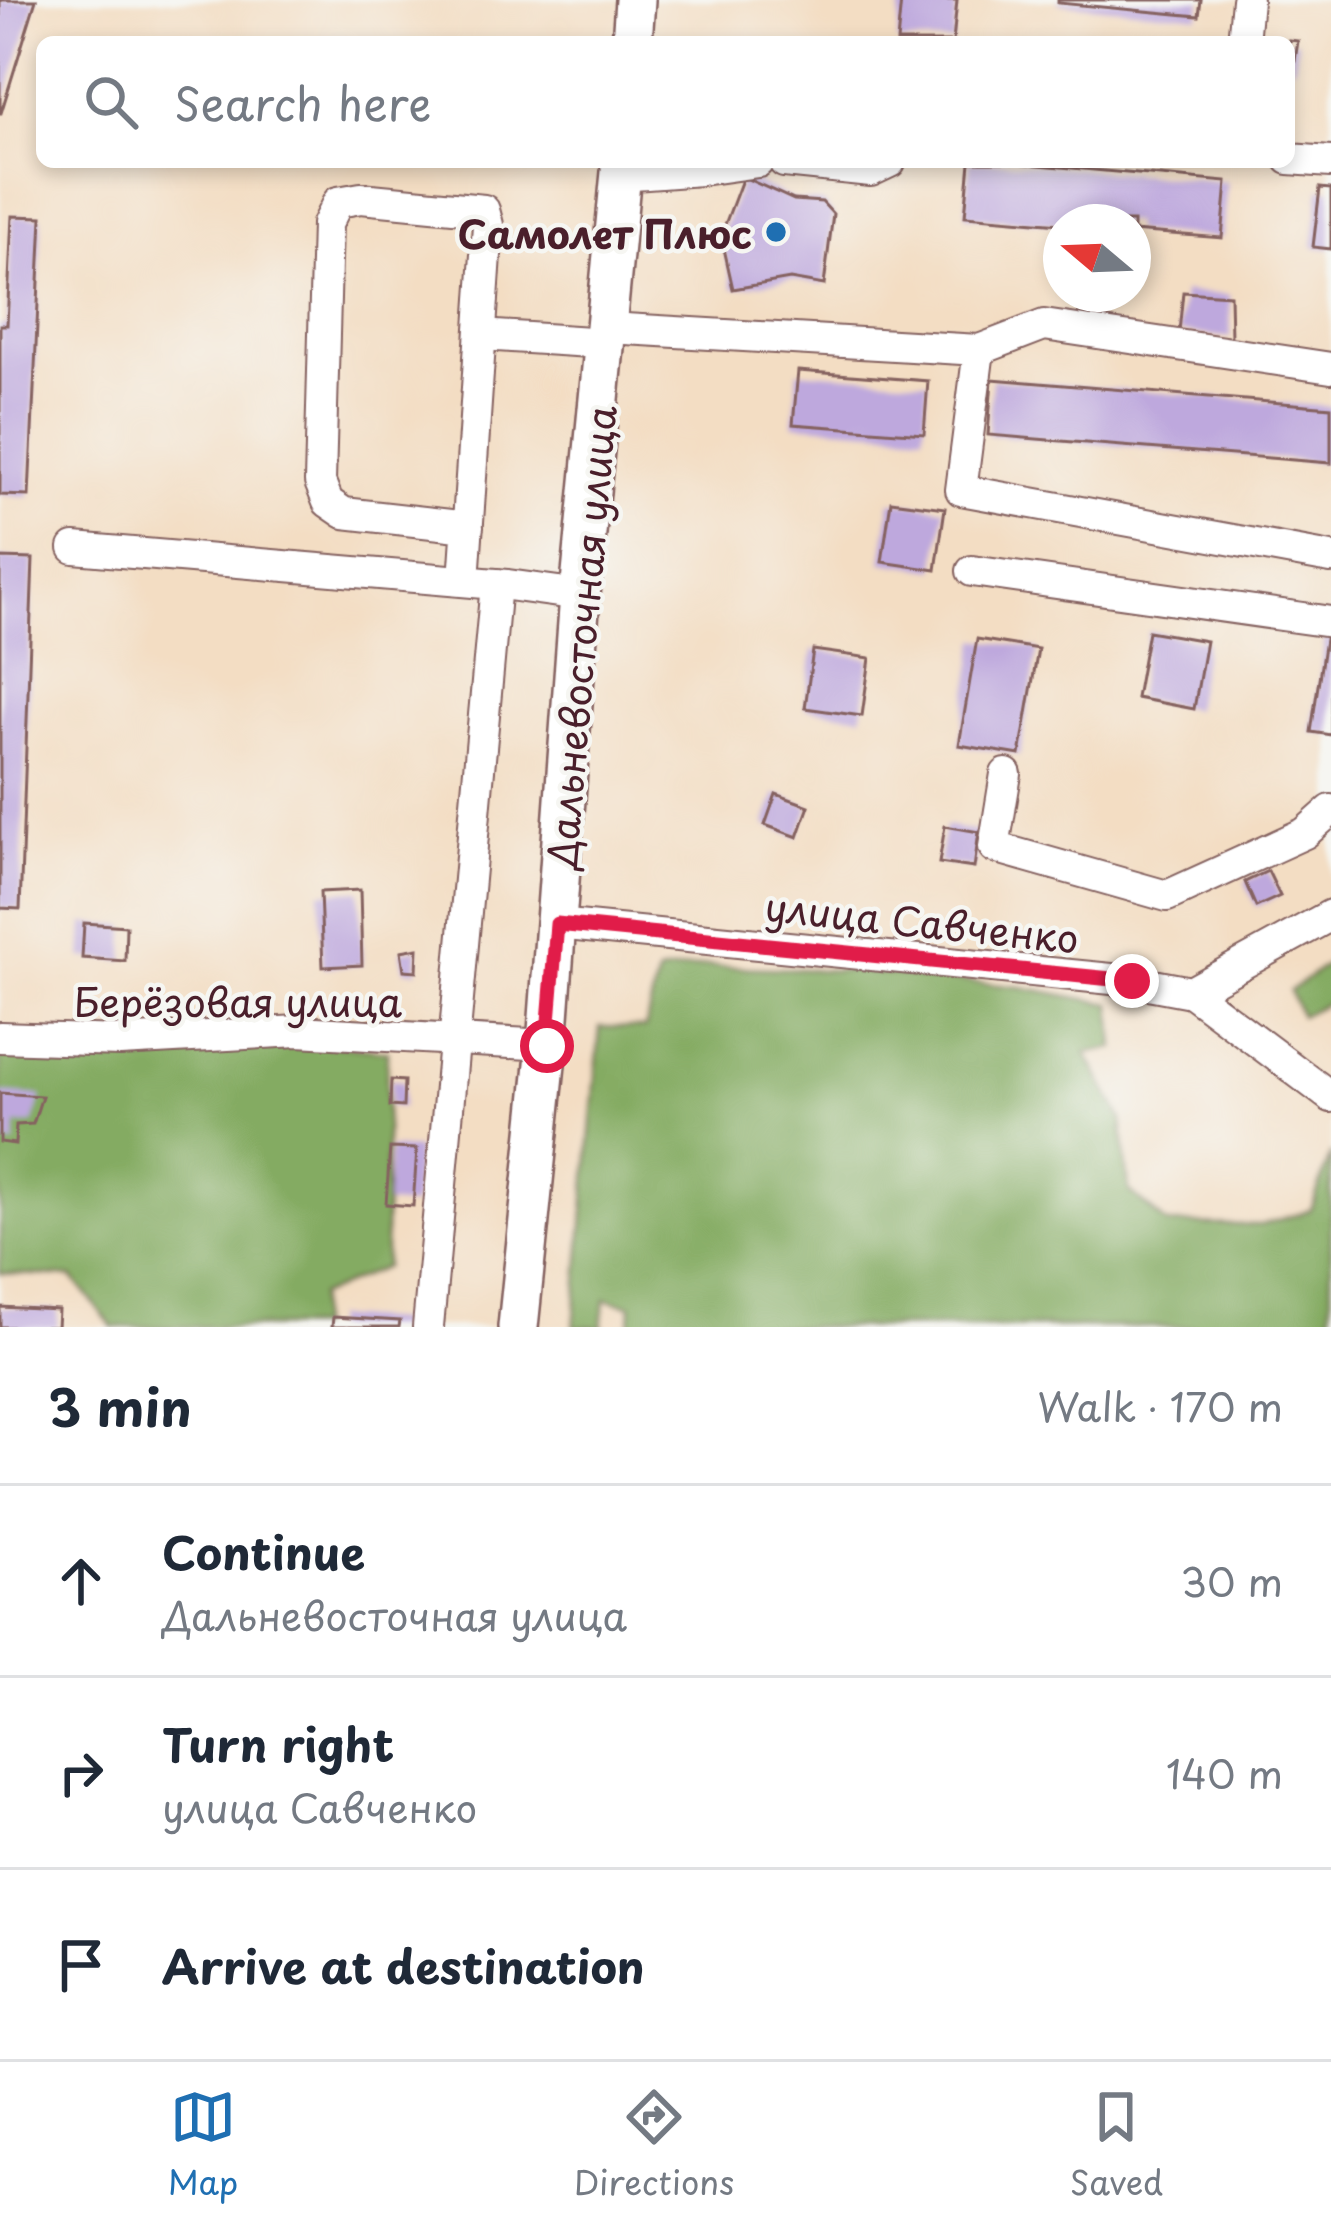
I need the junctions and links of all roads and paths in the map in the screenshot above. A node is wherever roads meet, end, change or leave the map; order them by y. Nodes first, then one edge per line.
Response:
1 (635, 0) edge
2 (1247, 0) edge
3 (632, 36) edge
4 (1244, 36) edge
5 (1295, 159) edge
6 (1331, 162) edge
7 (715, 168) edge
8 (842, 168) edge
9 (877, 168) edge
10 (621, 169) edge
11 (481, 335) junction
12 (607, 336) junction
13 (979, 350) junction
14 (1331, 368) edge
15 (468, 527) junction
16 (74, 548) dead end
17 (1331, 558) edge
18 (972, 571) dead end
19 (464, 581) junction
20 (496, 584) junction
21 (580, 595) junction
22 (1331, 622) edge
23 (1006, 774) dead end
24 (1331, 810) edge
25 (1331, 915) edge
26 (557, 924) junction
27 (1191, 992) junction
28 (0, 1037) edge
29 (454, 1040) junction
30 (547, 1046) junction
31 (1331, 1096) edge
32 (428, 1327) edge
33 (518, 1327) edge

1 - 3 main road
2 - 4 street
5 - 6 street
7 - 10 street
8 - 9 street
10 - 12 main road, Дальневосточная улица
11 - 12 street
11 - 15 street
11 - 15 street
12 - 13 street
12 - 21 main road, Дальневосточная улица
13 - 14 street
13 - 17 street
15 - 19 street
16 - 19 street
18 - 22 street
19 - 20 street
20 - 21 street
20 - 29 street
21 - 26 main road, Дальневосточная улица
23 - 24 street
25 - 27 street
26 - 27 street, улица Савченко
26 - 30 main road, Дальневосточная улица
27 - 31 street
28 - 29 street, Берёзовая улица
29 - 30 street, Берёзовая улица
29 - 32 street
30 - 33 main road, Дальневосточная улица

